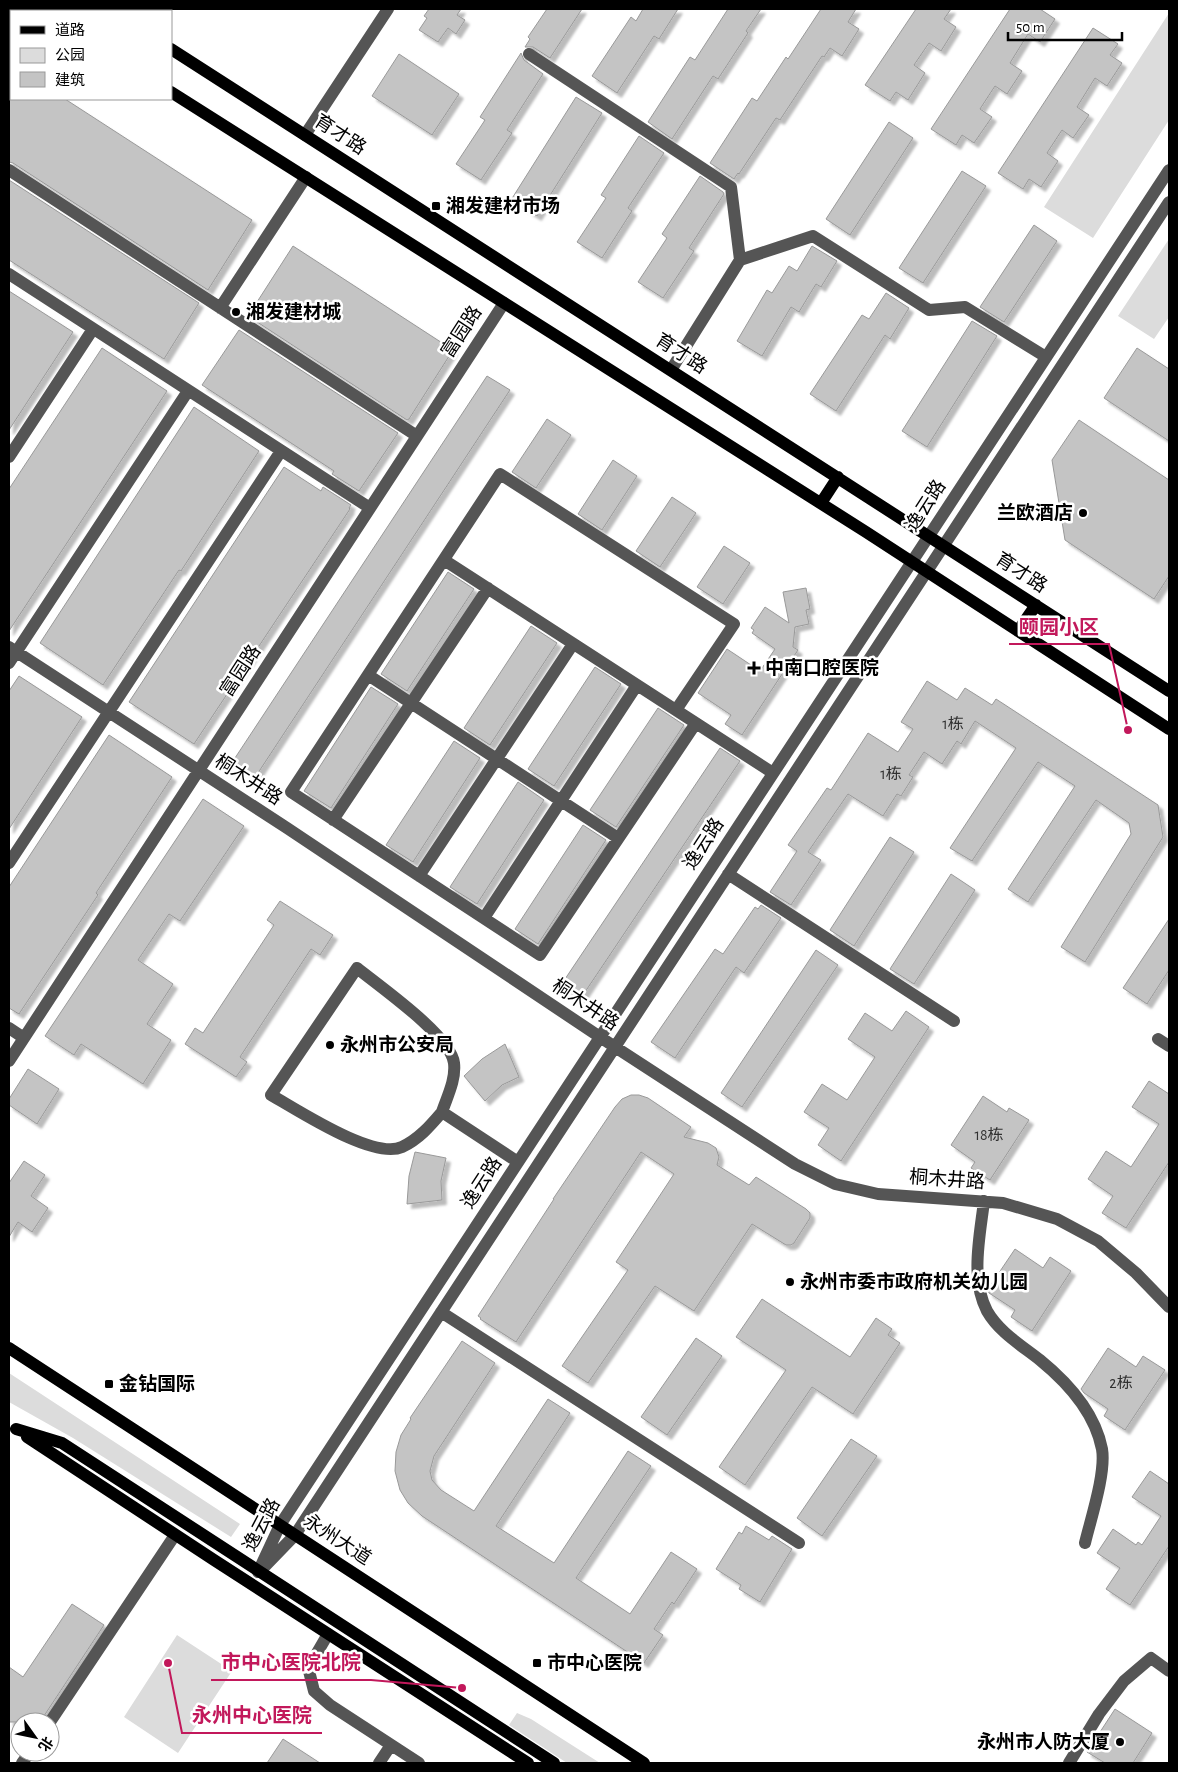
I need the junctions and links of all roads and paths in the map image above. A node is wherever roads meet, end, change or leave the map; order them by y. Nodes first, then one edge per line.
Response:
1 (388, 9) edge
2 (172, 50) edge
3 (529, 54) dead end
4 (172, 93) edge
5 (305, 135) junction
6 (9, 170) edge
7 (1169, 170) edge
8 (306, 177) junction
9 (1169, 202) edge
10 (740, 260) junction
11 (9, 274) edge
12 (504, 303) junction
13 (220, 308) junction
14 (93, 329) junction
15 (1046, 357) junction
16 (671, 370) junction
17 (188, 391) junction
18 (417, 436) junction
19 (281, 451) junction
20 (9, 457) edge
21 (838, 477) junction
22 (821, 503) junction
23 (370, 508) junction
24 (929, 536) junction
25 (944, 545) junction
26 (444, 560) junction
27 (912, 562) junction
28 (927, 571) junction
29 (488, 588) junction
30 (1036, 605) junction
31 (1018, 631) junction
32 (573, 644) junction
33 (12, 650) edge
34 (9, 664) edge
35 (368, 675) junction
36 (637, 685) junction
37 (1169, 691) edge
38 (411, 703) junction
39 (676, 710) junction
40 (108, 712) junction
41 (696, 723) junction
42 (1169, 729) edge
43 (497, 759) junction
44 (198, 771) junction
45 (773, 773) junction
46 (561, 801) junction
47 (333, 820) junction
48 (618, 838) junction
49 (9, 863) edge
50 (728, 874) junction
51 (419, 876) junction
52 (484, 918) junction
53 (954, 1021) dead end
54 (9, 1028) edge
55 (600, 1037) junction
56 (24, 1038) junction
57 (1158, 1039) dead end
58 (1169, 1046) edge
59 (615, 1047) junction
60 (9, 1061) edge
61 (442, 1112) junction
62 (518, 1162) junction
63 (984, 1201) junction
64 (1169, 1307) edge
65 (441, 1312) junction
66 (9, 1348) edge
67 (12, 1427) edge
68 (280, 1525) junction
69 (175, 1534) junction
70 (295, 1535) junction
71 (800, 1543) dead end
72 (1085, 1543) dead end
73 (258, 1572) junction
74 (328, 1634) junction
75 (1169, 1671) edge
76 (57, 1712) edge
77 (391, 1745) junction
78 (380, 1761) edge
79 (419, 1763) edge
80 (528, 1763) edge
81 (554, 1763) edge
82 (644, 1763) edge
83 (1068, 1763) edge

1 - 5 street
2 - 5 main road, 育才路
3 - 10 street
4 - 8 main road
5 - 16 main road, 育才路
6 - 13 street
7 - 15 street, 逸云路
8 - 12 main road
8 - 13 street
9 - 25 street, 逸云路
10 - 15 street
10 - 16 street
11 - 14 street
12 - 18 street, 富园路
12 - 22 main road
13 - 18 street
14 - 17 street
14 - 20 street
15 - 24 street, 逸云路
16 - 21 main road, 育才路
17 - 19 street
17 - 33 street
18 - 23 street, 富园路
19 - 23 street
19 - 40 street
21 - 22 main road
21 - 24 main road, 育才路
22 - 27 main road
23 - 44 street, 富园路
24 - 25 main road, 育才路
24 - 27 street, 逸云路
25 - 28 street, 逸云路
25 - 30 main road, 育才路
26 - 29 street
26 - 35 street
26 - 39 street
27 - 28 main road
27 - 45 street, 逸云路
28 - 31 main road
28 - 50 street, 逸云路
29 - 32 street
29 - 38 street
30 - 31 main road
30 - 37 main road, 育才路
31 - 42 main road
32 - 36 street
32 - 43 street
33 - 34 street
33 - 40 street, 桐木井路
35 - 38 street
35 - 47 street
36 - 39 street
36 - 46 street
38 - 43 street
38 - 47 street
39 - 41 street
40 - 44 street, 桐木井路
40 - 49 street
41 - 45 street
41 - 48 street
43 - 46 street
43 - 51 street
44 - 55 street, 桐木井路
44 - 56 street, 富园路
45 - 55 street, 逸云路
46 - 48 street
46 - 52 street
47 - 51 street
48 - 52 street
50 - 53 street
50 - 59 street, 逸云路
51 - 52 street
54 - 56 street
55 - 59 street, 桐木井路
55 - 62 street, 逸云路
56 - 60 street, 富园路
57 - 58 street
59 - 63 street, 桐木井路
59 - 65 street, 逸云路
61 - 61 street
61 - 62 street
62 - 68 street, 逸云路
63 - 64 street, 桐木井路
63 - 72 street
65 - 70 street, 逸云路
65 - 71 street
66 - 68 main road, 永州大道
67 - 69 main road
67 - 73 main road
68 - 70 main road, 永州大道
68 - 73 street, 逸云路
69 - 74 main road
69 - 76 street
70 - 73 street, 逸云路
70 - 82 main road, 永州大道
73 - 81 main road
74 - 77 street
74 - 80 main road
75 - 83 street
77 - 78 street
77 - 79 street

